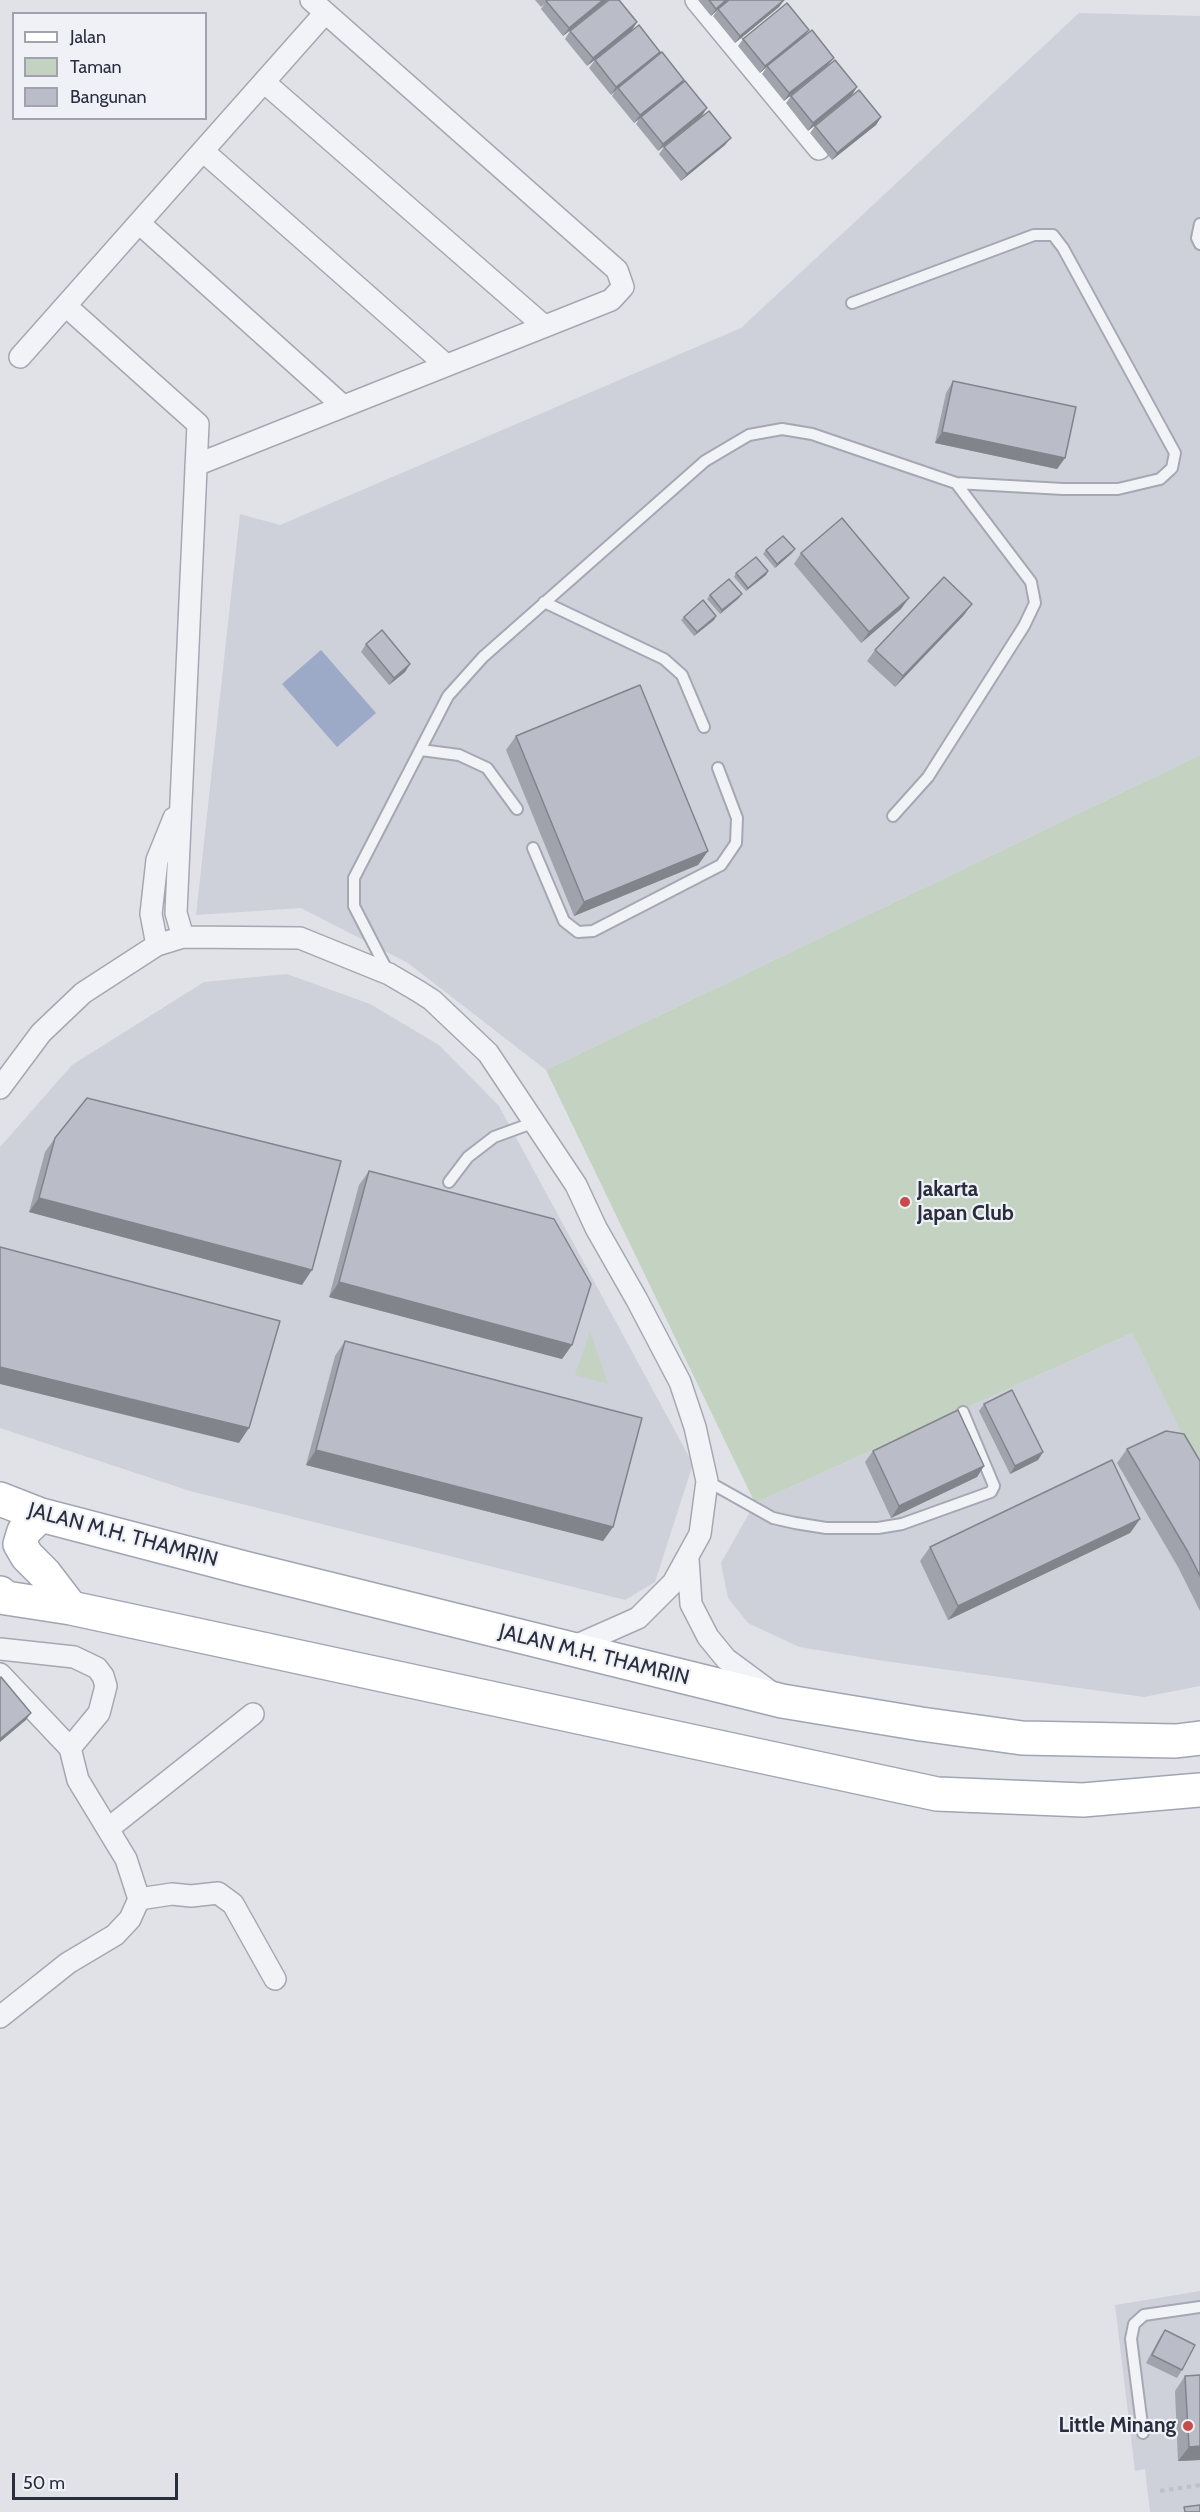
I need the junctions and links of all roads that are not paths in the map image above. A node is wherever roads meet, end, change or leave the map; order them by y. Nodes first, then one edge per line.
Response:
1 (696, 0) edge
2 (318, 6) edge
3 (264, 82) junction
4 (819, 149) dead end
5 (203, 151) junction
6 (139, 223) junction
7 (1200, 224) edge
8 (1200, 244) edge
9 (852, 303) dead end
10 (66, 306) junction
11 (544, 326) junction
12 (20, 357) dead end
13 (446, 365) junction
14 (343, 406) junction
15 (196, 465) junction
16 (956, 483) junction
17 (544, 602) junction
18 (704, 727) dead end
19 (421, 750) junction
20 (718, 768) dead end
21 (179, 804) junction
22 (517, 809) dead end
23 (893, 816) dead end
24 (533, 848) dead end
25 (183, 937) junction
26 (157, 945) junction
27 (388, 974) junction
28 (0, 1088) edge
29 (535, 1122) junction
30 (449, 1182) dead end
31 (963, 1412) dead end
32 (707, 1481) junction
33 (0, 1499) edge
34 (40, 1515) junction
35 (688, 1559) junction
36 (2, 1596) edge
37 (71, 1608) junction
38 (0, 1649) edge
39 (568, 1650) junction
40 (0, 1674) edge
41 (782, 1701) junction
42 (253, 1714) dead end
43 (1188, 1740) edge
44 (70, 1748) junction
45 (1190, 1791) edge
46 (109, 1828) junction
47 (139, 1899) junction
48 (275, 1979) dead end
49 (0, 2017) edge
50 (1200, 2307) edge
51 (1143, 2433) dead end

1 - 4 street
2 - 3 street
2 - 11 street
3 - 5 street
3 - 11 street
5 - 6 street
5 - 13 street
6 - 10 street
6 - 14 street
7 - 8 lane
9 - 16 lane
10 - 12 street
10 - 15 street
11 - 13 street
13 - 14 street
14 - 15 street
15 - 21 street
16 - 17 lane
16 - 23 lane
17 - 18 lane
17 - 19 lane
19 - 22 lane
19 - 27 lane
20 - 24 lane
21 - 25 street
21 - 26 street
25 - 26 street
25 - 27 street
26 - 28 street
27 - 29 street
29 - 30 lane
29 - 32 street
31 - 32 lane
32 - 35 street
33 - 34 main road, JALAN M.H. THAMRIN
34 - 37 main road
34 - 39 main road, JALAN M.H. THAMRIN
35 - 39 street
35 - 41 street
36 - 37 main road
37 - 45 main road
38 - 44 street
39 - 41 main road, JALAN M.H. THAMRIN
40 - 44 street
41 - 43 main road, JALAN M.H. THAMRIN
42 - 46 street
43 - 45 main road
44 - 46 street
46 - 47 street
47 - 48 street
47 - 49 street
50 - 51 lane

